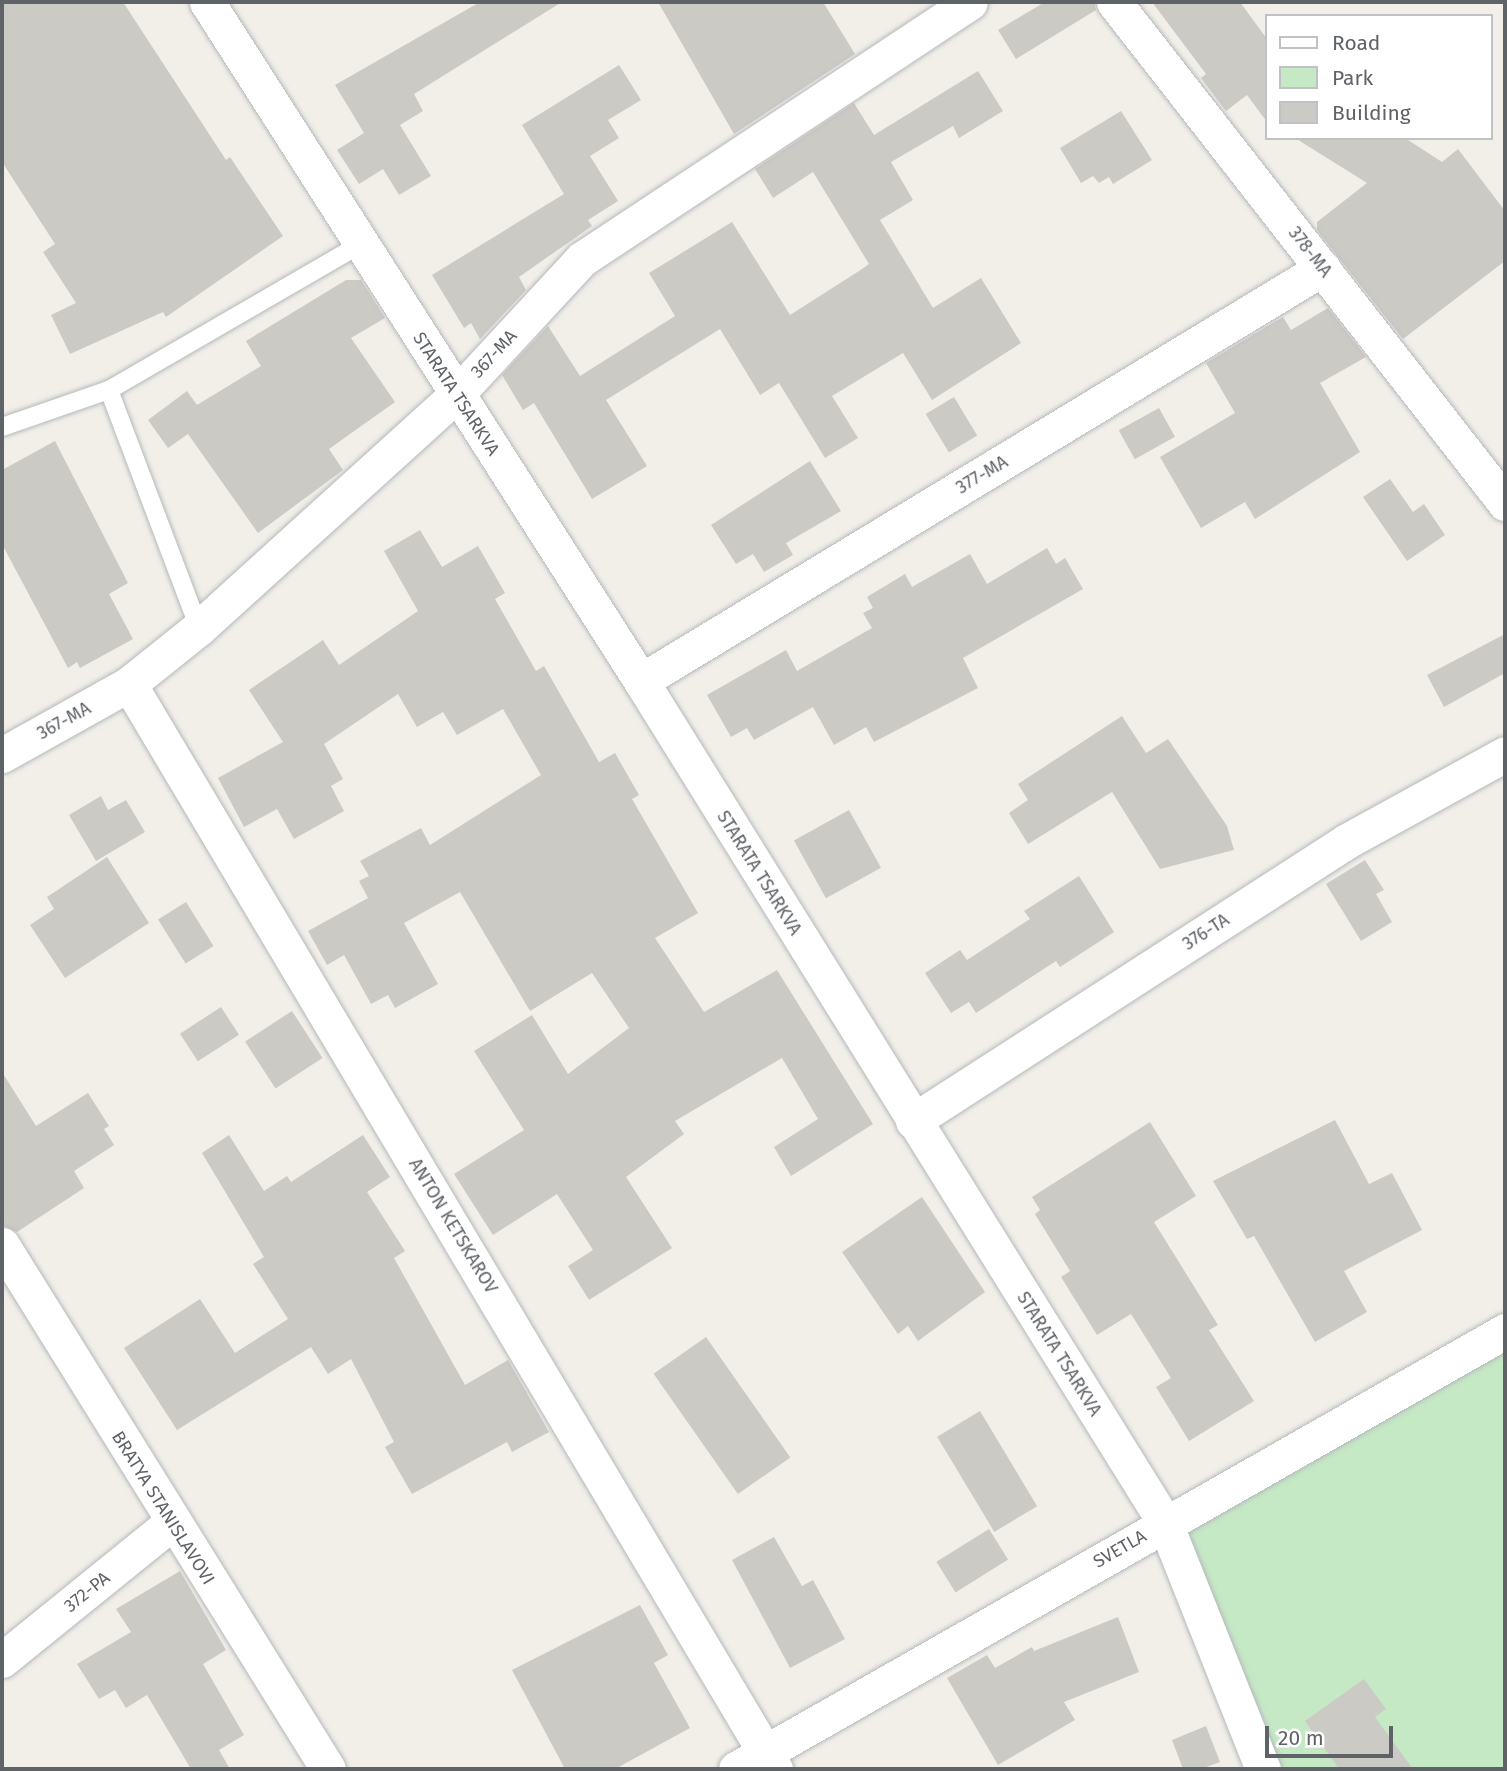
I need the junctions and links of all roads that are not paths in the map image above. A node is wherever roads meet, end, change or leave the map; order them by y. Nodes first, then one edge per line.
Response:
1 (207, 2) edge
2 (970, 2) edge
3 (1114, 2) edge
4 (361, 244) junction
5 (1323, 268) junction
6 (109, 390) junction
7 (457, 395) junction
8 (2, 427) edge
9 (1505, 503) edge
10 (199, 628) junction
11 (641, 681) junction
12 (129, 684) junction
13 (1505, 754) edge
14 (2, 755) edge
15 (913, 1121) junction
16 (2, 1245) edge
17 (1505, 1331) edge
18 (171, 1523) junction
19 (1165, 1523) junction
20 (2, 1660) edge
21 (771, 1760) edge
22 (328, 1769) edge
23 (736, 1769) edge
24 (1263, 1769) edge

1 - 4 street, STARATA TSARKVA
2 - 7 street, 367-МА
3 - 5 street, 378-МА
4 - 6 lane
4 - 7 street, STARATA TSARKVA
5 - 9 street, 378-МА
5 - 11 street, 377-МА
6 - 8 lane
6 - 10 lane
7 - 10 street, 367-МА
7 - 11 street, STARATA TSARKVA
10 - 12 street, 367-МА
11 - 15 street, STARATA TSARKVA
12 - 14 street, 367-МА
12 - 21 street, ANTON KETSKAROV
13 - 15 street, 376-ТА
15 - 19 street, STARATA TSARKVA
16 - 18 street, BRATYA STANISLAVOVI
17 - 19 street, SVETLA
18 - 20 street, 372-РА
18 - 22 street, BRATYA STANISLAVOVI
19 - 21 street, SVETLA
19 - 24 street, STARATA TSARKVA
21 - 23 street, SVETLA

